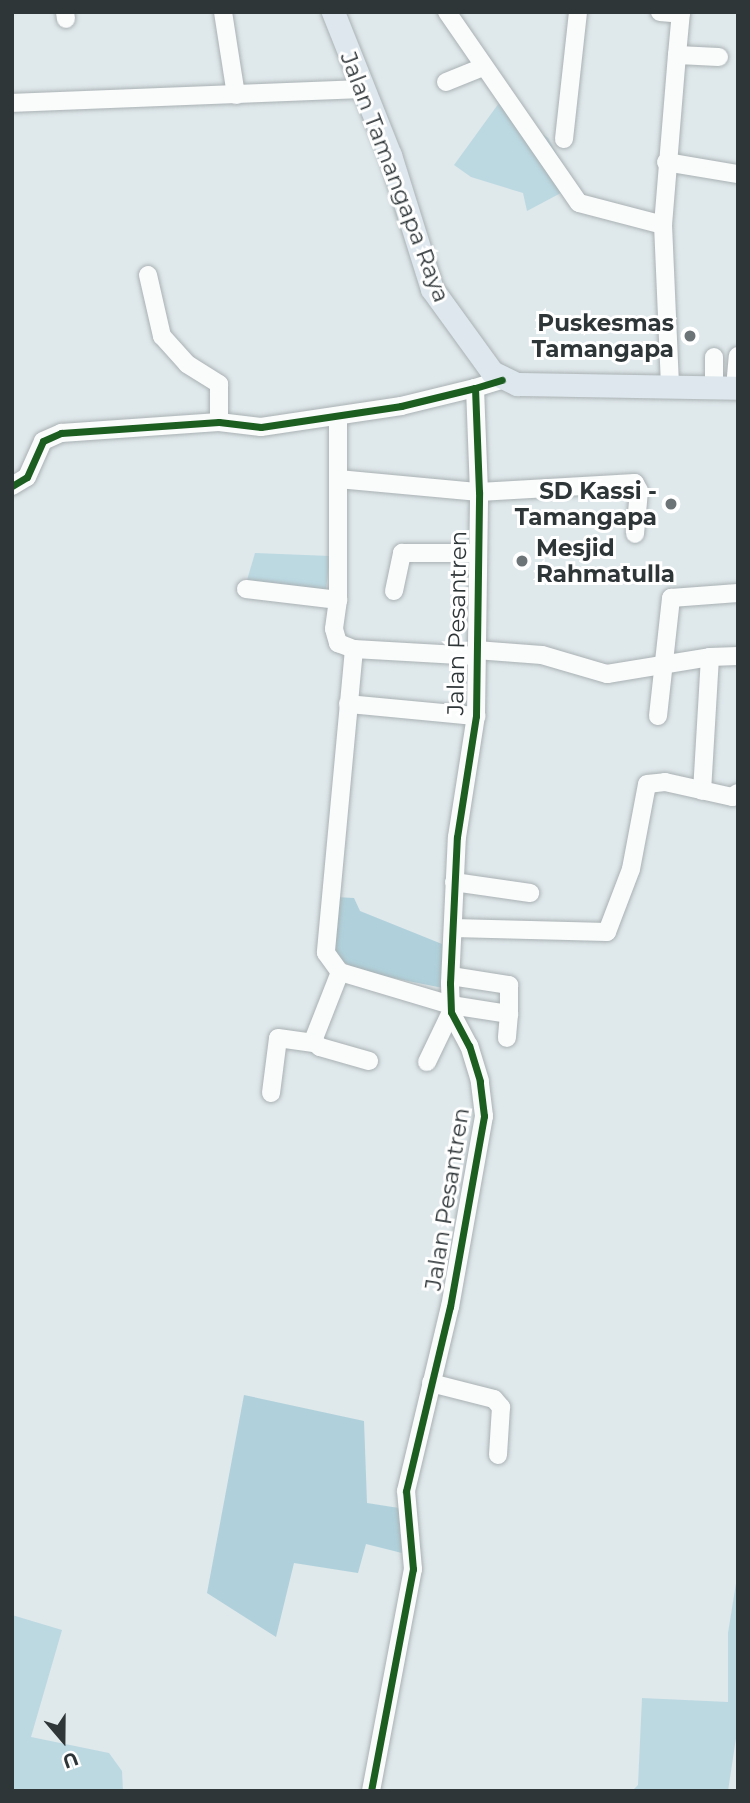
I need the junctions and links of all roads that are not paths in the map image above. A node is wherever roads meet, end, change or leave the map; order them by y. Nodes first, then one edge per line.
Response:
1 (223, 12) edge
2 (333, 12) edge
3 (447, 12) edge
4 (578, 12) edge
5 (660, 12) edge
6 (681, 13) edge
7 (677, 55) junction
8 (719, 57) dead end
9 (483, 67) junction
10 (446, 82) dead end
11 (360, 89) junction
12 (236, 95) junction
13 (12, 103) edge
14 (564, 139) dead end
15 (666, 162) junction
16 (738, 174) edge
17 (663, 225) junction
18 (148, 275) dead end
19 (738, 356) edge
20 (714, 357) dead end
21 (502, 380) junction
22 (670, 385) junction
23 (475, 388) junction
24 (729, 388) edge
25 (338, 417) junction
26 (219, 422) junction
27 (338, 479) junction
28 (12, 486) edge
29 (479, 492) junction
30 (635, 534) dead end
31 (478, 553) junction
32 (246, 589) dead end
33 (394, 591) dead end
34 (738, 593) edge
35 (338, 600) junction
36 (354, 649) junction
37 (476, 653) junction
38 (738, 656) edge
39 (710, 657) junction
40 (666, 664) junction
41 (348, 704) junction
42 (476, 716) junction
43 (658, 716) dead end
44 (702, 792) junction
45 (737, 794) edge
46 (454, 882) junction
47 (530, 894) dead end
48 (453, 928) junction
49 (341, 972) junction
50 (451, 976) junction
51 (451, 1008) junction
52 (509, 1014) junction
53 (507, 1038) dead end
54 (314, 1044) junction
55 (369, 1061) dead end
56 (427, 1062) dead end
57 (271, 1093) dead end
58 (431, 1382) junction
59 (498, 1455) dead end
60 (371, 1791) edge

1 - 12 street
2 - 11 main road, Jalan Tamangapa Raya
3 - 9 street
4 - 14 street
5 - 6 street
6 - 7 street
7 - 8 street
7 - 15 street
9 - 10 street
9 - 17 street
11 - 12 street
11 - 21 main road, Jalan Tamangapa Raya
12 - 13 street
15 - 16 street
15 - 17 street
17 - 22 street
18 - 26 street
19 - 24 street
20 - 24 street
21 - 22 main road
21 - 23 street
22 - 24 main road
23 - 25 street
23 - 29 street, Jalan Pesantren
25 - 26 street
25 - 27 street
26 - 28 street
27 - 29 street
27 - 35 street
29 - 30 street
29 - 31 street, Jalan Pesantren
31 - 33 street
31 - 37 street, Jalan Pesantren
32 - 35 street
34 - 40 street
35 - 36 street
36 - 37 street
36 - 41 street
37 - 40 street
37 - 42 street, Jalan Pesantren
38 - 39 street
39 - 40 street
39 - 44 street
40 - 43 street
41 - 42 street
41 - 49 street
42 - 46 street, Jalan Pesantren
44 - 45 street
44 - 48 street
46 - 47 street
46 - 48 street, Jalan Pesantren
48 - 50 street, Jalan Pesantren
49 - 51 street
49 - 54 street
50 - 51 street, Jalan Pesantren
50 - 52 street
51 - 52 street
51 - 56 street
51 - 58 street, Jalan Pesantren
52 - 53 street
54 - 55 street
54 - 57 street
58 - 59 street
58 - 60 street, Jalan Pesantren

